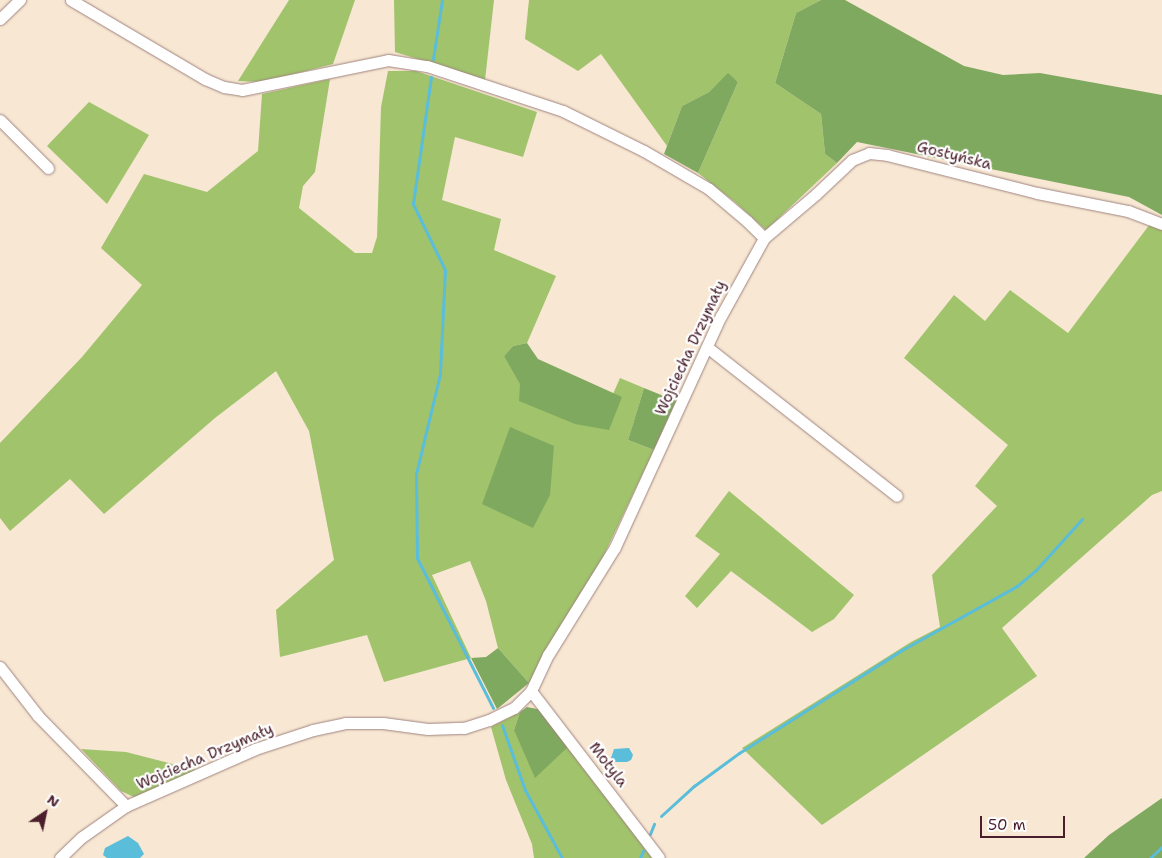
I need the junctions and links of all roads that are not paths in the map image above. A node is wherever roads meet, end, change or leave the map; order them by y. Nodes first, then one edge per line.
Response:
1 (20, 0) edge
2 (71, 0) edge
3 (0, 18) edge
4 (0, 120) edge
5 (48, 168) dead end
6 (1162, 224) edge
7 (764, 238) junction
8 (707, 347) junction
9 (897, 496) dead end
10 (0, 667) edge
11 (531, 690) junction
12 (126, 806) junction
13 (60, 858) edge
14 (659, 858) edge

1 - 3 street
2 - 7 street
4 - 5 street
6 - 7 street, Gostyńska
7 - 8 street, Wojciecha Drzymały
8 - 9 street
8 - 11 street, Wojciecha Drzymały
10 - 12 street
11 - 12 street, Wojciecha Drzymały
11 - 14 street, Motyla
12 - 13 street, Wojciecha Drzymały

